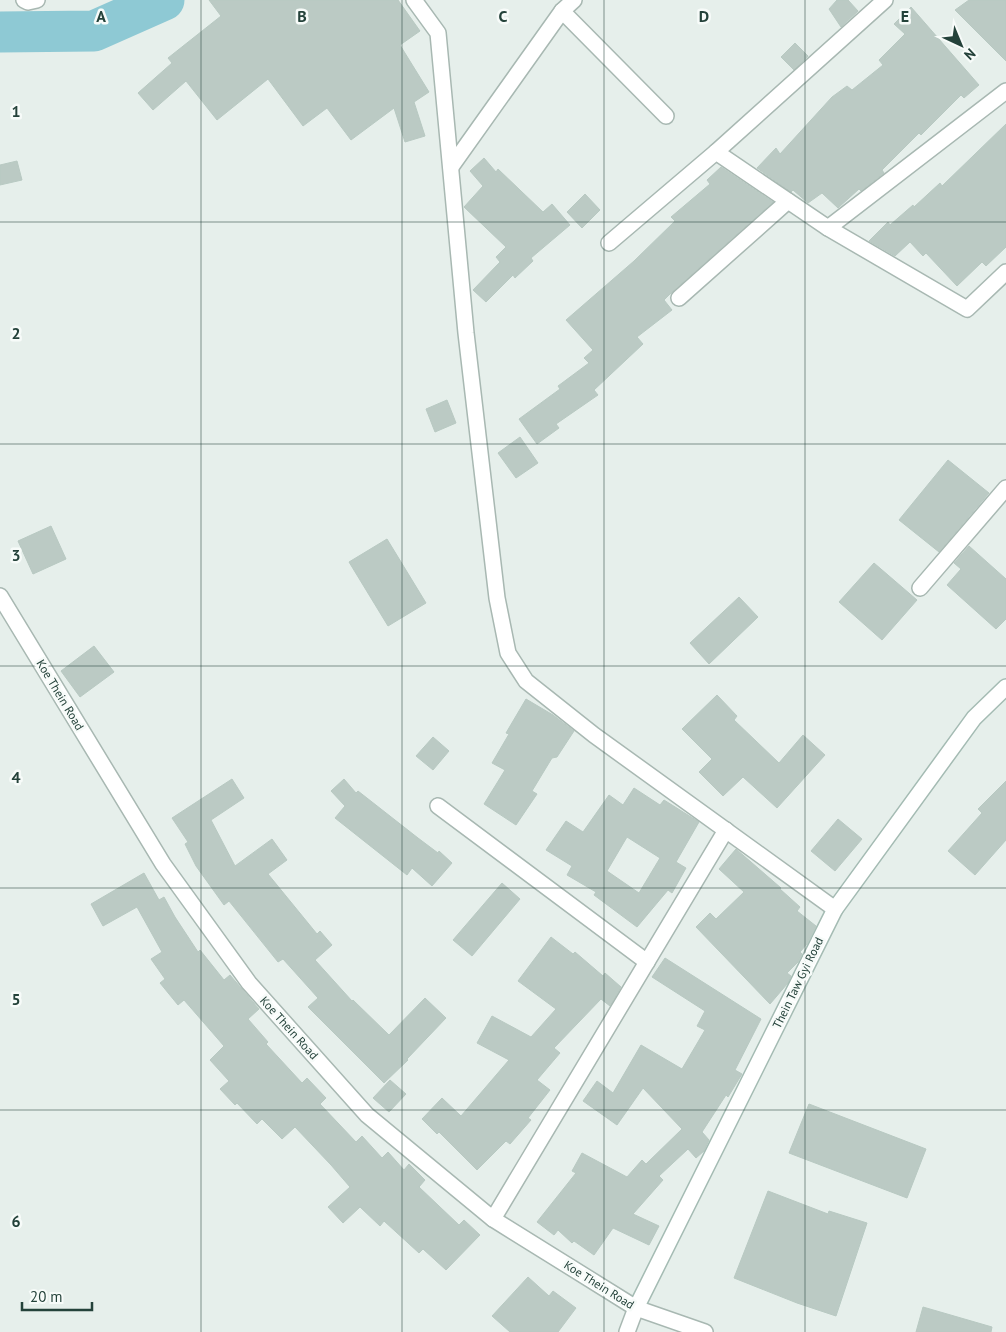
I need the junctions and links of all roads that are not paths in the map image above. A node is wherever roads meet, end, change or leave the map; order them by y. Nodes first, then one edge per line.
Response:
1 (24, 0) edge
2 (37, 0) edge
3 (414, 0) edge
4 (574, 0) edge
5 (885, 0) edge
6 (562, 11) junction
7 (1006, 91) edge
8 (666, 116) dead end
9 (716, 152) junction
10 (451, 167) junction
11 (788, 201) junction
12 (828, 228) junction
13 (609, 243) dead end
14 (1006, 272) edge
15 (679, 298) dead end
16 (1006, 488) edge
17 (920, 588) dead end
18 (0, 596) edge
19 (1006, 687) edge
20 (438, 806) dead end
21 (726, 830) junction
22 (834, 909) junction
23 (646, 962) junction
24 (493, 1219) junction
25 (636, 1308) junction
26 (627, 1332) edge
27 (705, 1332) edge

1 - 2 street
3 - 10 street
4 - 6 street
5 - 9 street
6 - 8 street
6 - 10 street
7 - 12 street
9 - 11 street
9 - 13 street
10 - 21 street
11 - 12 street
11 - 15 street
12 - 14 street
16 - 17 street
18 - 24 street, Koe Thein Road
19 - 22 street, Thein Taw Gyi Road
20 - 23 street
21 - 22 street
21 - 23 street
22 - 25 street, Thein Taw Gyi Road
23 - 24 street
24 - 25 street, Koe Thein Road
25 - 26 street, Thein Taw Gyi Road
25 - 27 street, Koe Thein Road

